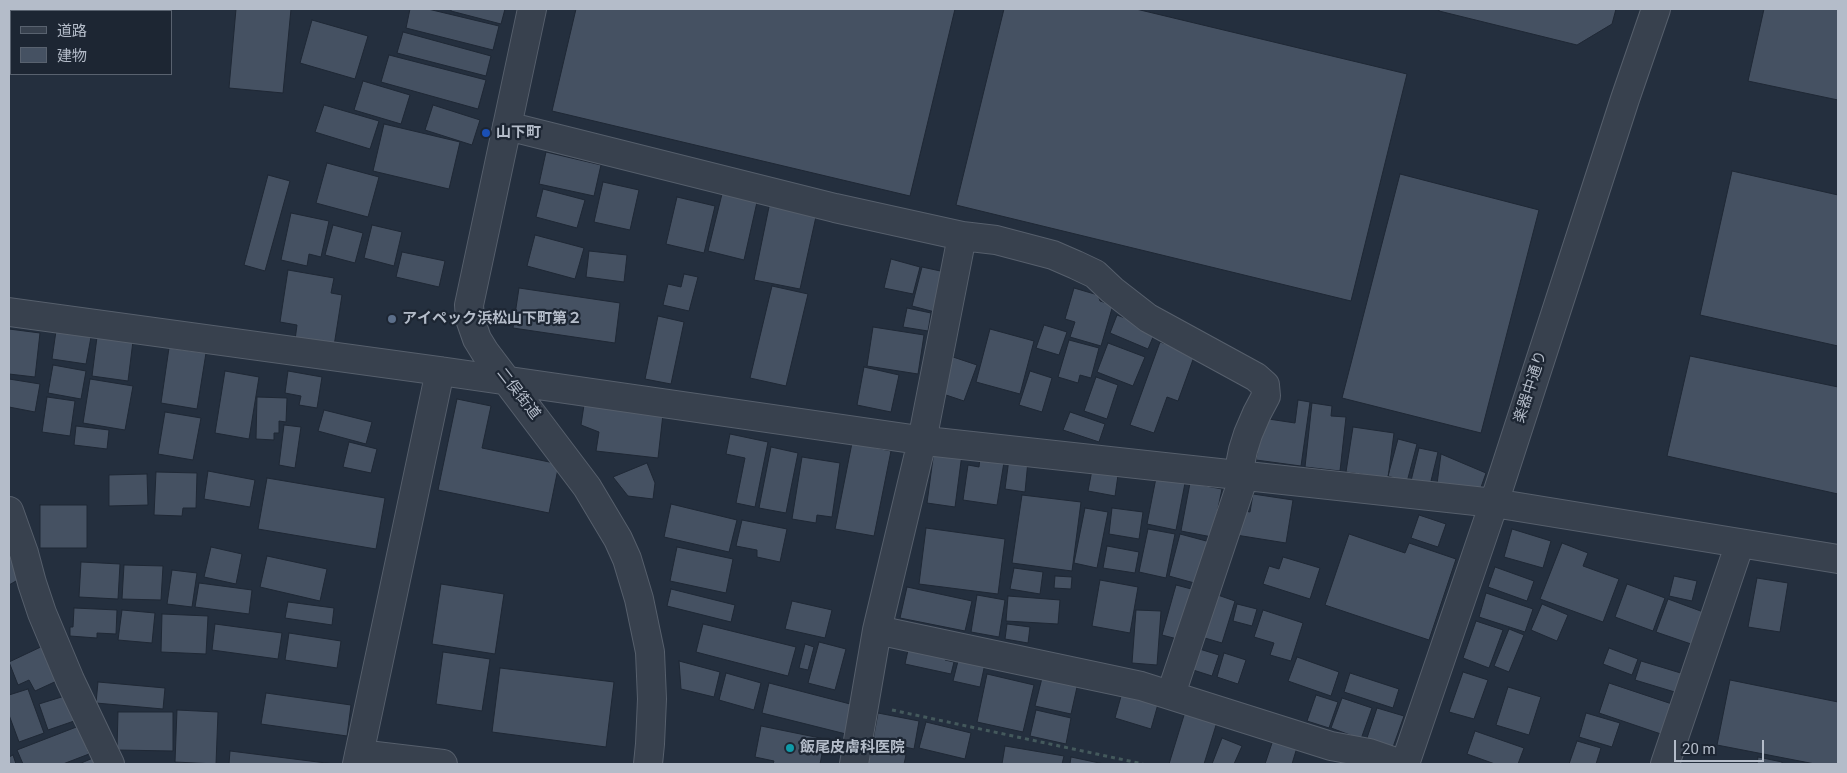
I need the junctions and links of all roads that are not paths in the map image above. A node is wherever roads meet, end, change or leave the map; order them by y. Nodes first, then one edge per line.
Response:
1 (532, 9) edge
2 (1656, 9) edge
3 (506, 126) junction
4 (962, 236) junction
5 (9, 312) edge
6 (440, 371) junction
7 (508, 381) junction
8 (922, 441) junction
9 (1241, 476) junction
10 (1494, 503) junction
11 (9, 511) edge
12 (1740, 543) junction
13 (1838, 559) edge
14 (877, 630) junction
15 (1171, 694) junction
16 (358, 759) edge
17 (110, 764) edge
18 (443, 764) edge
19 (648, 764) edge
20 (854, 764) edge
21 (1401, 764) edge
22 (1405, 764) edge
23 (1665, 764) edge

1 - 3 street, 二俣街道
2 - 10 street, 楽器中通り
3 - 4 street
3 - 7 street, 二俣街道
4 - 8 street
4 - 9 street
5 - 6 street
6 - 7 street
6 - 16 street
7 - 8 street
7 - 19 street, 二俣街道
8 - 9 street
8 - 14 street
9 - 10 street
9 - 15 street
10 - 12 street
10 - 22 street, 楽器中通り
11 - 17 street
12 - 13 street
12 - 23 street
14 - 15 street
14 - 20 street
15 - 21 street
16 - 18 street

